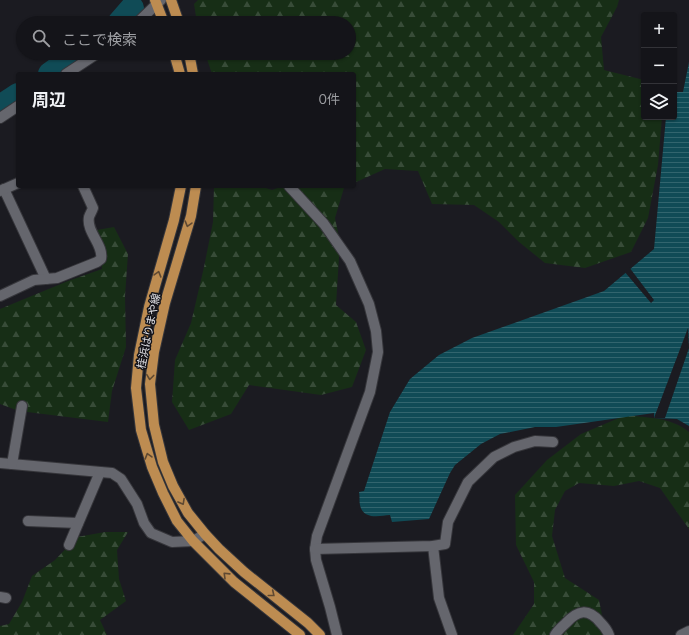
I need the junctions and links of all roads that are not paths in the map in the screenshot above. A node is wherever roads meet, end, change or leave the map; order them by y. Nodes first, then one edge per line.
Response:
1 (171, 0) edge
2 (158, 1) edge
3 (144, 16) edge
4 (162, 16) edge
5 (177, 16) edge
6 (87, 60) edge
7 (176, 60) edge
8 (191, 60) edge
9 (69, 72) edge
10 (179, 72) edge
11 (194, 72) edge
12 (16, 107) edge
13 (0, 118) edge
14 (16, 184) edge
15 (85, 188) edge
16 (181, 188) edge
17 (196, 188) edge
18 (291, 188) edge
19 (2, 190) edge
20 (46, 279) junction
21 (0, 296) edge
22 (22, 406) dead end
23 (553, 442) dead end
24 (12, 464) junction
25 (0, 465) edge
26 (100, 472) junction
27 (28, 521) dead end
28 (78, 523) junction
29 (205, 534) junction
30 (193, 541) junction
31 (68, 545) dead end
32 (433, 546) junction
33 (315, 549) junction
34 (689, 631) edge
35 (300, 635) edge
36 (320, 635) edge
37 (337, 635) edge
38 (452, 635) edge
39 (555, 635) edge
40 (609, 635) edge
41 (681, 635) edge

1 - 5 main road
2 - 3 street
2 - 4 main road
6 - 9 street
7 - 10 main road
8 - 11 main road
12 - 13 street
14 - 19 street
15 - 20 street
30 -> 16 main road, 桂浜はりまや線
17 -> 29 main road, 桂浜はりまや線
18 - 33 street
19 - 20 street
20 - 21 street
22 - 24 street
23 - 32 street
24 - 25 street
24 - 26 street
26 - 28 street
26 - 30 street
27 - 28 street
28 - 31 street
29 - 30 street
29 -> 36 main road, 桂浜はりまや線
35 -> 30 main road, 桂浜はりまや線
32 - 33 street
32 - 38 street
33 - 37 street
34 - 41 street
39 - 40 street

